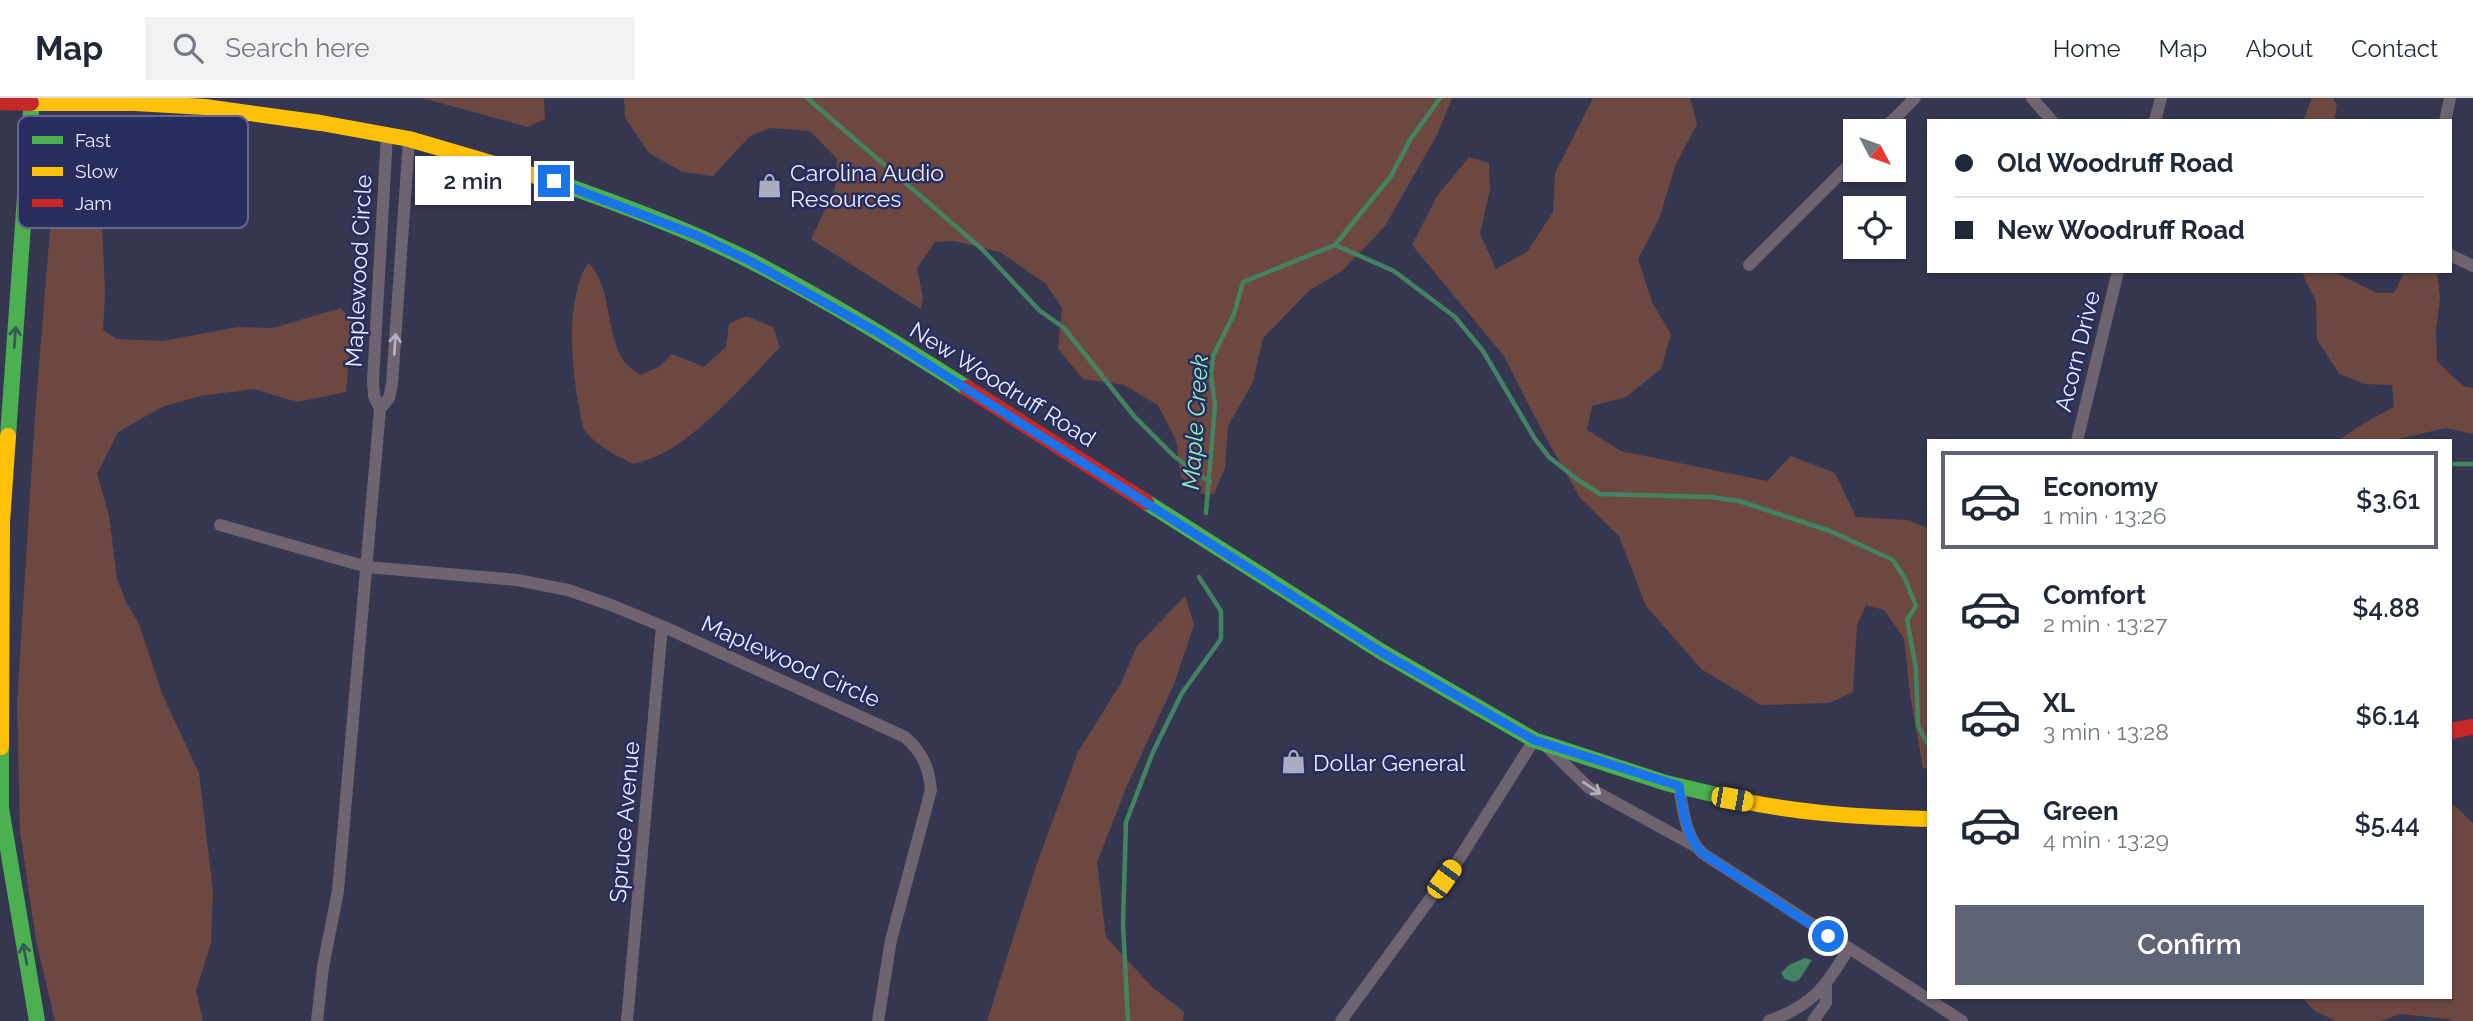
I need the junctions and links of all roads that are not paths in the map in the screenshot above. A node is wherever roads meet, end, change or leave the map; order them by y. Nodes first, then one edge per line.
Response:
1 (1915, 98) edge
2 (2032, 98) edge
3 (2161, 98) edge
4 (2450, 98) edge
5 (31, 101) edge
6 (5, 102) edge
7 (1894, 119) edge
8 (2050, 119) edge
9 (2156, 119) edge
10 (2445, 119) edge
11 (387, 135) junction
12 (409, 139) junction
13 (1843, 171) edge
14 (22, 228) edge
15 (2452, 256) edge
16 (1749, 265) dead end
17 (2473, 266) edge
18 (2118, 273) edge
19 (380, 409) junction
20 (2077, 439) edge
21 (220, 525) dead end
22 (367, 567) junction
23 (662, 626) junction
24 (2473, 727) edge
25 (2452, 731) edge
26 (1538, 741) junction
27 (1679, 786) junction
28 (1927, 819) edge
29 (1695, 846) junction
30 (1848, 950) junction
31 (1826, 984) junction
32 (37, 1021) edge
33 (317, 1021) edge
34 (627, 1021) edge
35 (878, 1021) edge
36 (1342, 1021) edge
37 (1769, 1021) edge
38 (1813, 1021) edge
39 (1962, 1021) edge

1 - 7 street
2 - 8 street
3 - 9 street
4 - 10 street
5 - 6 main road, New Woodruff Road
5 - 11 main road, New Woodruff Road
11 - 12 main road, New Woodruff Road
11 - 19 street, Maplewood Circle
19 -> 12 street, Maplewood Circle
12 - 26 main road, New Woodruff Road
13 - 16 street
32 -> 14 main road
15 - 17 street
18 - 20 street, Acorn Drive
19 - 22 street, Maplewood Circle
21 - 22 street
22 - 23 street, Maplewood Circle
22 - 33 street, Maplewood Circle
23 - 34 street, Spruce Avenue
23 - 35 street, Maplewood Circle
24 - 25 main road
26 - 27 main road, New Woodruff Road
26 -> 29 street
26 - 36 street
27 - 28 main road, New Woodruff Road
27 - 29 street
29 - 30 street
30 - 31 street
30 - 39 street
31 - 37 street
31 - 38 street

